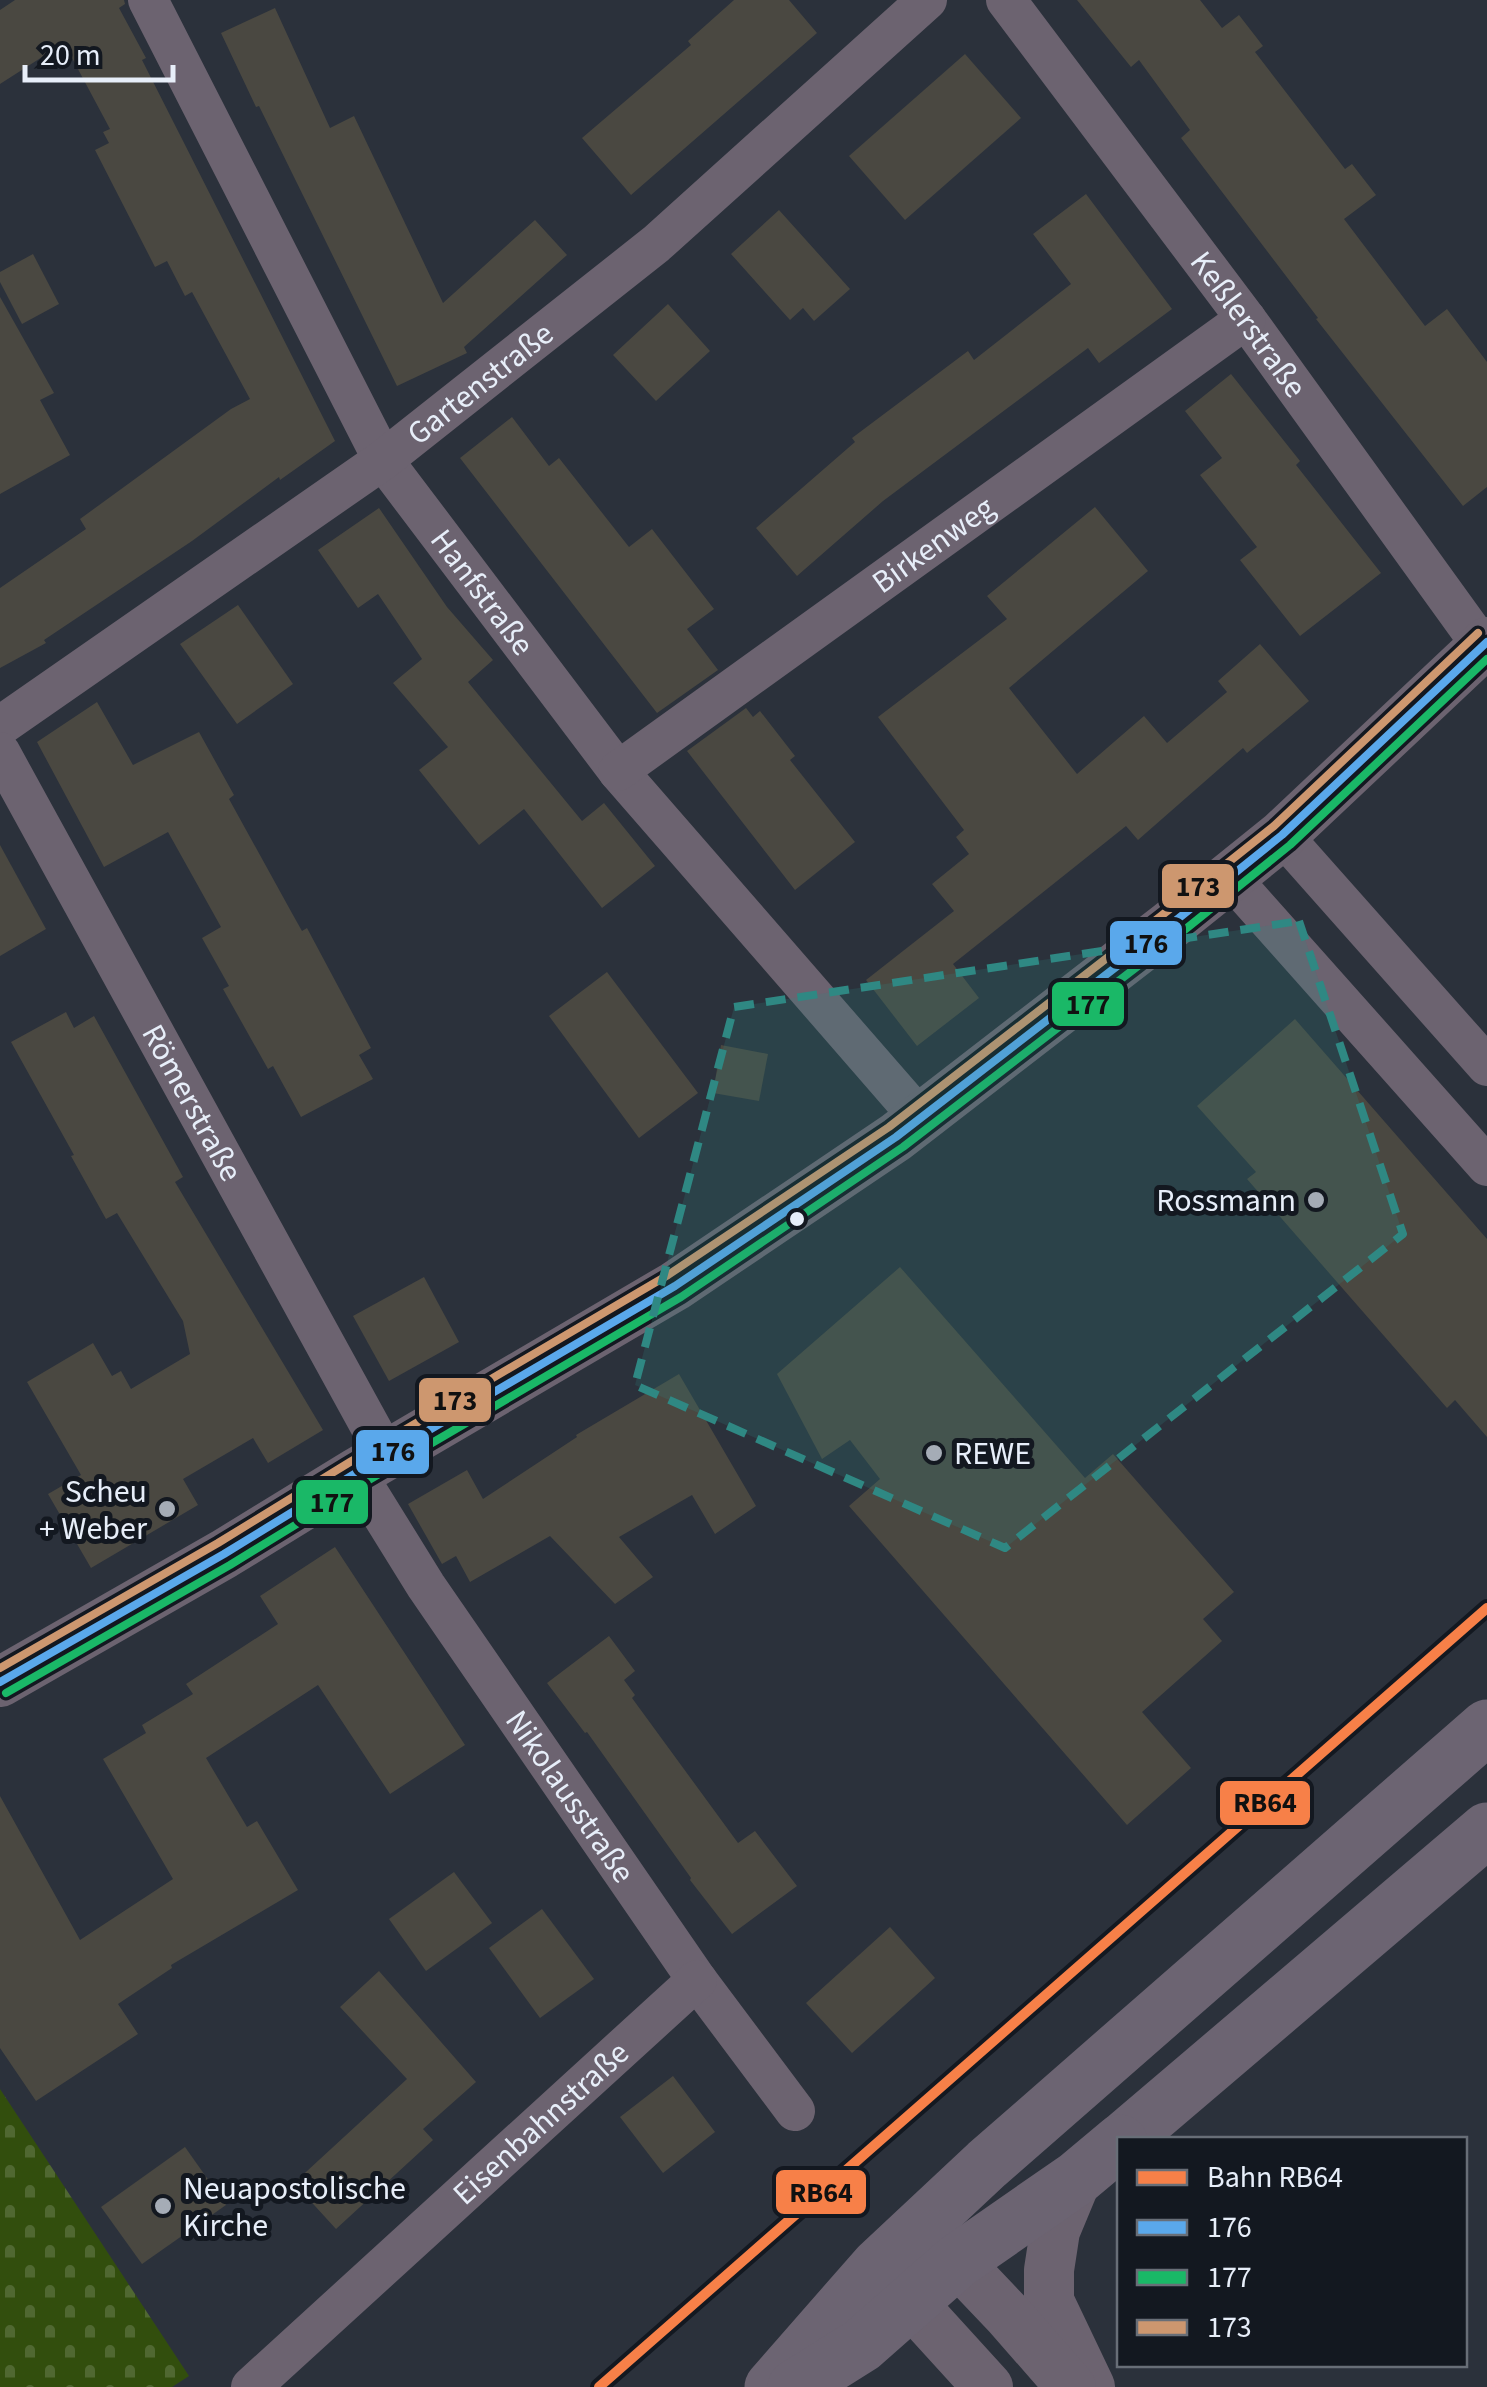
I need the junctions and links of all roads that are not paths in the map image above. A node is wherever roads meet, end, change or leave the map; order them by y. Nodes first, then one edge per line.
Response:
1 (148, 0) edge
2 (926, 0) edge
3 (1006, 0) edge
4 (1246, 319) junction
5 (383, 460) junction
6 (1485, 647) edge
7 (0, 726) edge
8 (0, 752) edge
9 (618, 770) junction
10 (1282, 835) junction
11 (1230, 877) junction
12 (1487, 1066) edge
13 (920, 1117) junction
14 (1487, 1166) edge
15 (371, 1464) junction
16 (0, 1682) edge
17 (1487, 1728) edge
18 (1487, 1830) edge
19 (697, 1980) junction
20 (795, 2110) dead end
21 (1126, 2137) edge
22 (1117, 2144) edge
23 (1076, 2178) junction
24 (940, 2243) junction
25 (894, 2285) junction
26 (251, 2387) edge
27 (772, 2387) edge
28 (795, 2387) edge
29 (988, 2387) edge
30 (1070, 2387) edge
31 (1090, 2387) edge

1 - 5 street, Hanfstraße
2 - 5 street, Gartenstraße
3 - 4 street, Keßlerstraße
4 - 6 street, Keßlerstraße
4 - 9 street, Birkenweg
5 - 7 street, Gartenstraße
5 - 9 street, Hanfstraße
6 - 10 street
8 - 15 street, Römerstraße
9 - 13 street, Hanfstraße
10 - 11 street
10 - 12 street
11 - 13 street
11 - 14 street
13 - 15 street
15 - 16 street
15 - 19 street, Nikolausstraße
17 - 24 main road
18 - 21 main road
19 - 20 street, Nikolausstraße
19 - 26 street, Eisenbahnstraße
22 - 23 main road
23 - 24 main road
23 - 31 street
24 - 25 main road
24 - 30 street
25 - 27 main road
25 - 28 main road
25 - 29 street

